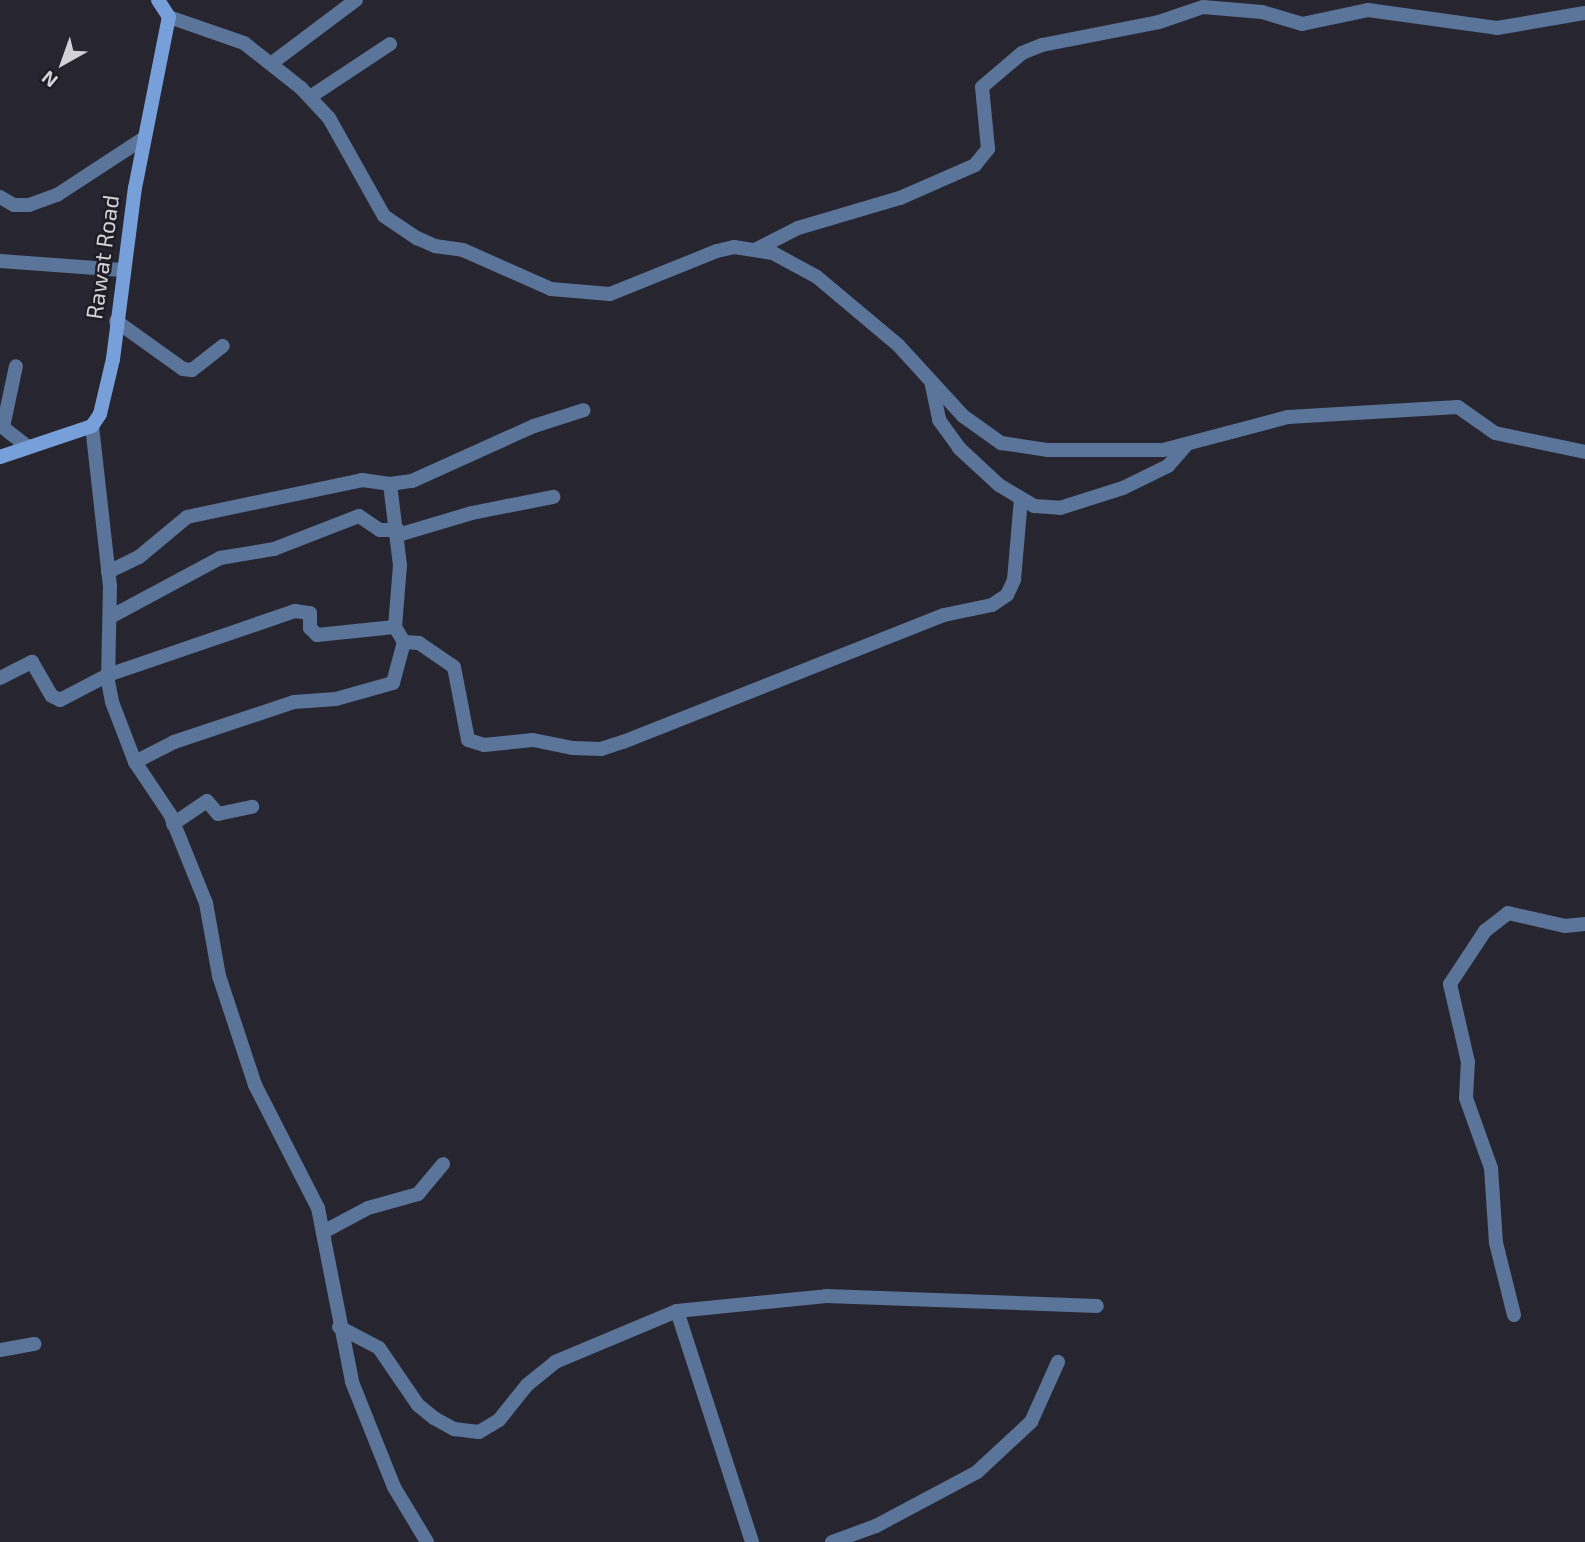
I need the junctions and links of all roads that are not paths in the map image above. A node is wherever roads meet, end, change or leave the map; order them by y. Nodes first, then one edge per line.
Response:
1 (158, 0) edge
2 (356, 0) edge
3 (1584, 14) edge
4 (169, 17) junction
5 (390, 44) dead end
6 (272, 64) junction
7 (310, 97) junction
8 (144, 138) junction
9 (0, 197) edge
10 (757, 249) junction
11 (0, 261) edge
12 (123, 270) junction
13 (116, 321) junction
14 (223, 346) dead end
15 (16, 366) dead end
16 (931, 381) junction
17 (584, 410) dead end
18 (1, 426) edge
19 (92, 426) junction
20 (1188, 444) junction
21 (27, 446) junction
22 (1585, 453) edge
23 (0, 457) edge
24 (390, 484) junction
25 (553, 497) dead end
26 (1021, 499) junction
27 (398, 533) junction
28 (108, 572) junction
29 (112, 616) junction
30 (395, 627) junction
31 (404, 642) junction
32 (108, 675) junction
33 (0, 678) edge
34 (135, 762) junction
35 (252, 807) dead end
36 (173, 824) junction
37 (1585, 924) edge
38 (443, 1164) dead end
39 (325, 1231) junction
40 (1097, 1306) dead end
41 (677, 1311) junction
42 (1514, 1315) dead end
43 (339, 1327) junction
44 (34, 1344) dead end
45 (0, 1350) edge
46 (1058, 1362) dead end
47 (427, 1542) edge
48 (752, 1542) edge
49 (832, 1542) edge

1 - 4 main road
2 - 6 street
3 - 10 street
4 - 6 street
4 - 8 main road, Rawat Road
5 - 7 street
6 - 7 street
7 - 10 street
8 - 9 street
8 - 12 main road, Rawat Road
10 - 16 street
11 - 12 street
12 - 13 main road, Rawat Road
13 - 14 street
13 - 19 main road, Rawat Road
15 - 18 street
16 - 20 street
16 - 26 street
17 - 24 street
18 - 21 street
19 - 21 main road
19 - 28 street
20 - 22 street
20 - 26 street
21 - 23 main road
24 - 27 street
24 - 28 street
25 - 27 street
26 - 31 street
27 - 29 street
27 - 30 street
28 - 29 street
29 - 32 street
30 - 31 street
30 - 32 street
31 - 34 street
32 - 33 street
32 - 34 street
34 - 36 street
35 - 36 street
36 - 39 street
37 - 42 street
38 - 39 street
39 - 43 street
40 - 41 street
41 - 43 street
41 - 48 street
43 - 47 street
44 - 45 street
46 - 49 street

